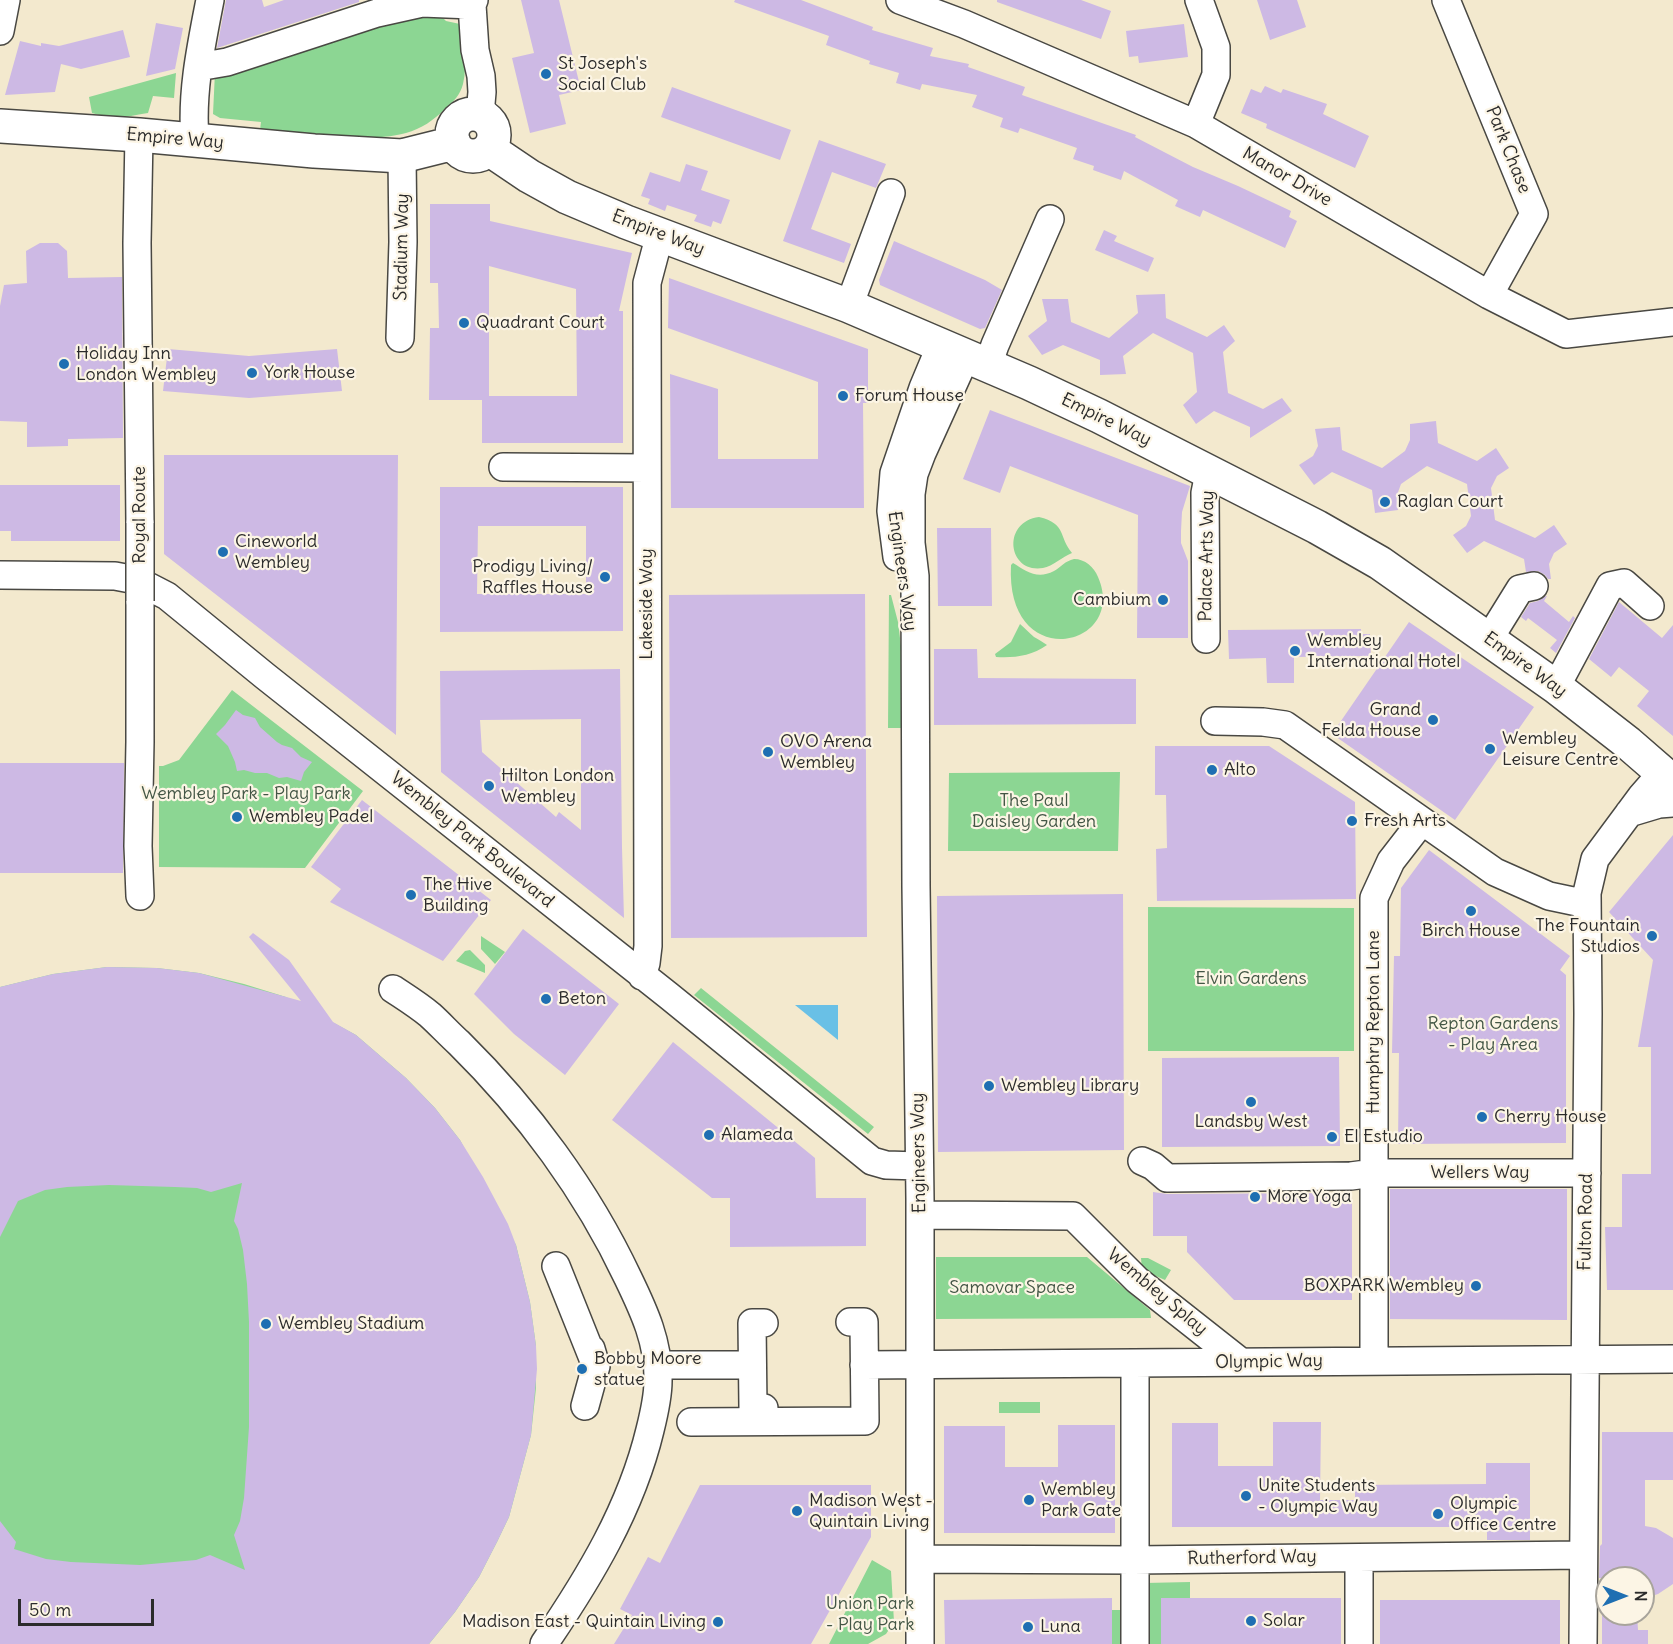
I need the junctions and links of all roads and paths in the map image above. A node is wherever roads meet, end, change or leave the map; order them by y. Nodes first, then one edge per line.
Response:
1 (6, 0) edge
2 (210, 0) edge
3 (900, 0) edge
4 (1199, 0) edge
5 (1446, 0) edge
6 (473, 2) edge
7 (0, 31) edge
8 (198, 67) junction
9 (480, 115) junction
10 (1196, 124) junction
11 (2, 127) edge
12 (139, 135) junction
13 (195, 140) junction
14 (454, 143) junction
15 (489, 150) junction
16 (402, 156) junction
17 (891, 193) dead end
18 (1050, 219) dead end
19 (660, 234) junction
20 (1489, 295) junction
21 (849, 306) junction
22 (1673, 322) edge
23 (400, 338) dead end
24 (965, 355) junction
25 (503, 467) dead end
26 (646, 468) junction
27 (1214, 474) junction
28 (0, 575) edge
29 (1534, 586) dead end
30 (1650, 606) dead end
31 (1206, 639) dead end
32 (1489, 639) junction
33 (1557, 687) junction
34 (1215, 721) dead end
35 (1667, 778) edge
36 (1673, 803) edge
37 (1629, 813) junction
38 (1422, 821) junction
39 (140, 896) dead end
40 (1587, 904) junction
41 (642, 976) junction
42 (393, 989) dead end
43 (1142, 1161) dead end
44 (919, 1166) junction
45 (1374, 1173) junction
46 (1587, 1173) junction
47 (933, 1215) dead end
48 (556, 1266) dead end
49 (582, 1324) dead end
50 (1584, 1359) junction
51 (1673, 1359) edge
52 (1374, 1360) junction
53 (1241, 1362) junction
54 (1135, 1363) junction
55 (920, 1364) junction
56 (658, 1365) junction
57 (596, 1366) junction
58 (759, 1366) dead end
59 (585, 1406) dead end
60 (691, 1422) dead end
61 (1583, 1555) junction
62 (921, 1559) junction
63 (1134, 1560) junction
64 (1359, 1568) dead end
65 (544, 1644) edge
66 (920, 1644) edge
67 (1135, 1644) edge
68 (1359, 1644) edge
69 (1583, 1644) edge

1 - 7 street
2 - 8 street
3 - 10 street, Manor Drive
4 - 10 street
5 - 20 street, Park Chase
6 - 8 street
6 - 9 street
8 - 13 street
9 - 14 main road
9 - 15 main road
10 - 20 street, Manor Drive
11 - 12 main road, Empire Way
12 - 13 main road, Empire Way
12 - 39 street, Royal Route, bridge
13 - 16 main road, Empire Way
14 - 15 main road
14 - 16 main road, Empire Way
15 - 19 main road, Empire Way
16 - 23 street, Stadium Way
17 - 21 street
18 - 24 street, Engineers Way
19 - 21 main road, Empire Way
19 - 26 street, Lakeside Way
20 - 22 street, Manor Drive
21 - 24 main road, Empire Way
24 - 27 main road, Empire Way
24 - 44 street, Engineers Way
25 - 26 street
26 - 41 street, Lakeside Way
27 - 31 street, Palace Arts Way
27 - 32 main road, Empire Way
28 - 41 street, Wembley Park Boulevard
29 - 32 street
30 - 33 street
32 - 33 main road, Empire Way
33 - 35 main road, Empire Way
34 - 38 street
35 - 37 street, Fulton Road
36 - 37 street
37 - 40 street, Fulton Road
38 - 40 street
38 - 45 street, Humphry Repton Lane
40 - 46 street, Fulton Road
41 - 44 street, Wembley Park Boulevard
42 - 56 street
43 - 45 street, Wellers Way
44 - 55 street, Engineers Way
45 - 46 street, Wellers Way
45 - 52 street, Humphry Repton Lane
46 - 50 street, Fulton Road
47 - 53 street, Wembley Splay
48 - 57 street
49 - 57 street
50 - 51 street, Olympic Way
50 - 52 street, Olympic Way
50 - 61 street, Fulton Road
52 - 53 street, Olympic Way
53 - 54 street, Olympic Way
54 - 55 street, Olympic Way
54 - 63 street
55 - 60 street, Olympic Way
55 - 62 street, Engineers Way
56 - 58 street
56 - 65 street
57 - 59 street
61 - 63 street, Rutherford Way
61 - 69 street, Fulton Road
62 - 63 street, Rutherford Way
62 - 66 street, Engineers Way
63 - 67 street
64 - 68 street

